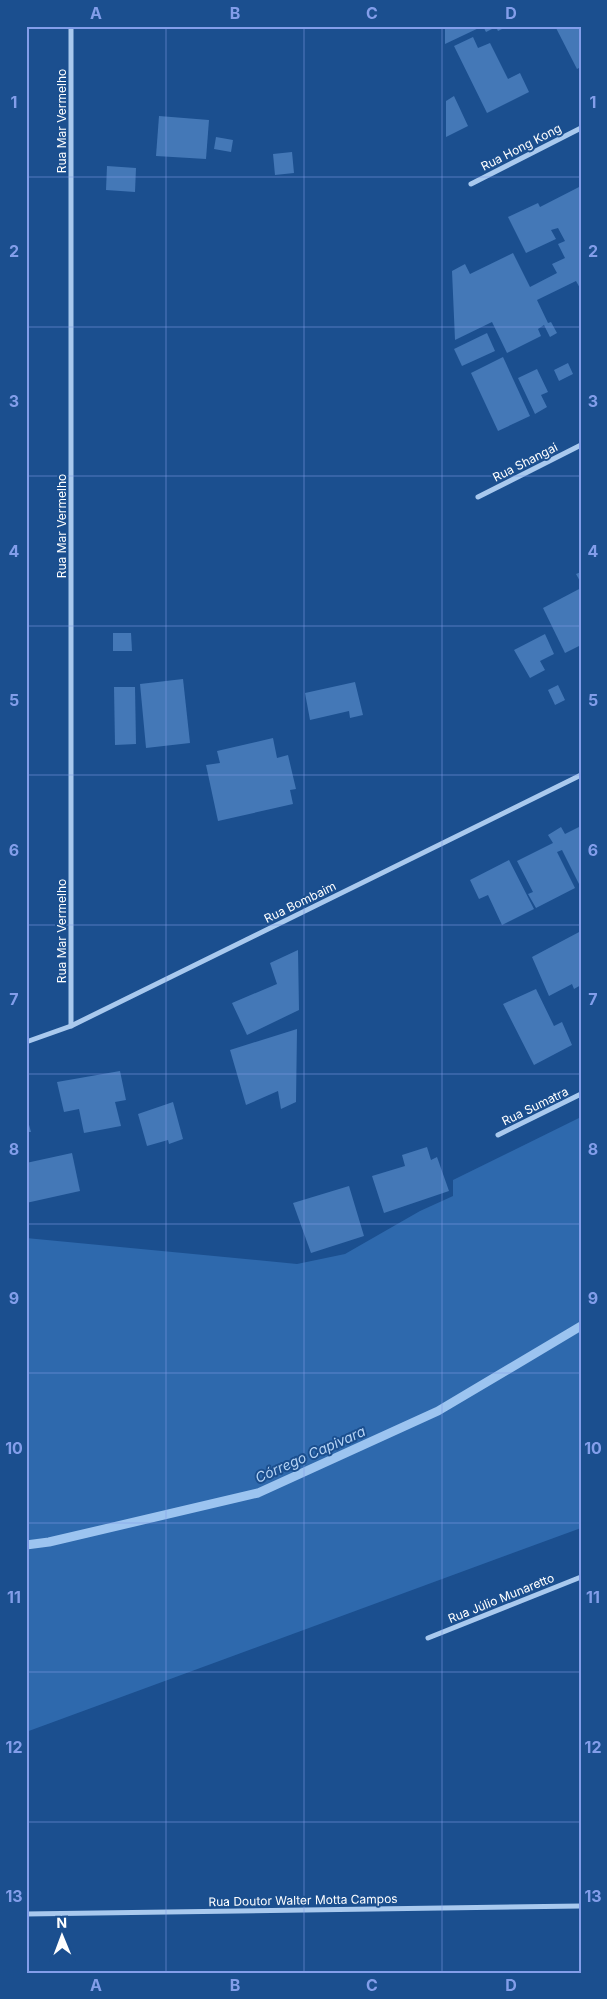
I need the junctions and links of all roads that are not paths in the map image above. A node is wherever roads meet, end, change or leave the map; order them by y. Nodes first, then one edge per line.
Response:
1 (71, 26) edge
2 (581, 128) edge
3 (471, 184) dead end
4 (581, 445) edge
5 (478, 496) dead end
6 (581, 775) edge
7 (71, 1026) junction
8 (26, 1042) edge
9 (581, 1094) edge
10 (498, 1135) dead end
11 (581, 1577) edge
12 (428, 1638) dead end
13 (581, 1906) edge
14 (26, 1914) edge

1 - 7 street, Rua Mar Vermelho
2 - 3 street, Rua Hong Kong
4 - 5 street, Rua Shangai
6 - 7 street, Rua Bombaim
7 - 8 street, Rua Bombaim
9 - 10 street, Rua Sumatra
11 - 12 street, Rua Júlio Munaretto
13 - 14 street, Rua Doutor Walter Motta Campos

